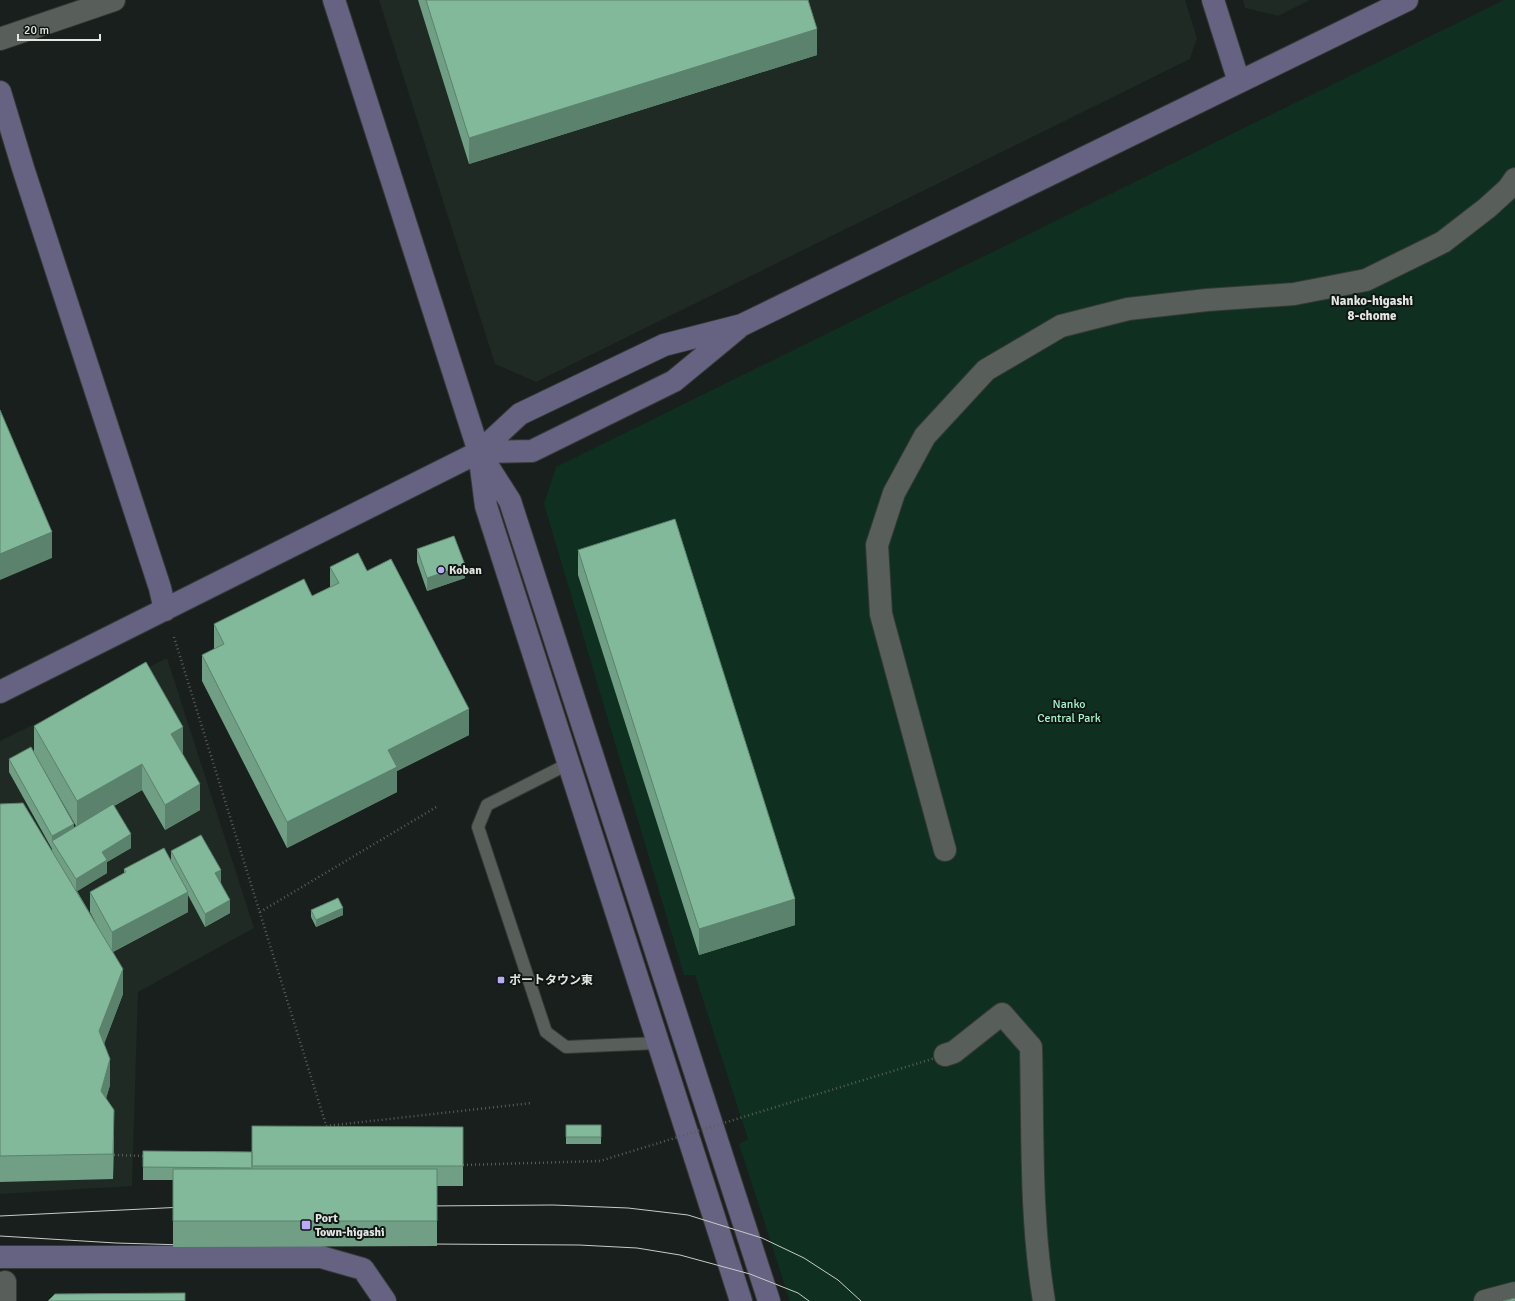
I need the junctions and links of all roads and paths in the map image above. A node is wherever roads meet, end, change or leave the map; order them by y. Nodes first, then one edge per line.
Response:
1 (114, 0) edge
2 (334, 0) edge
3 (1213, 0) edge
4 (1407, 0) edge
5 (0, 39) edge
6 (1239, 82) junction
7 (0, 92) edge
8 (1515, 179) edge
9 (742, 325) junction
10 (479, 452) junction
11 (165, 610) junction
12 (174, 637) dead end
13 (0, 692) edge
14 (568, 764) junction
15 (438, 806) dead end
16 (944, 850) dead end
17 (260, 912) junction
18 (658, 1043) junction
19 (945, 1056) joint
20 (532, 1103) dead end
21 (326, 1125) junction
22 (321, 1130) edge
23 (114, 1155) edge
24 (152, 1156) edge
25 (463, 1165) edge
26 (0, 1257) edge
27 (1515, 1293) edge
28 (385, 1301) edge
29 (741, 1301) edge
30 (769, 1301) edge
31 (1044, 1301) edge
32 (1485, 1301) edge

1 - 5 street
2 - 10 street
3 - 6 street
4 - 6 street
6 - 9 street
7 - 11 street
8 - 16 street
9 - 10 street
9 - 10 street
10 - 11 street
10 - 14 street
10 - 30 street
11 - 13 street
12 - 17 path
14 - 18 street
14 - 18 lane
15 - 17 path
17 - 21 path
18 - 29 street
19 - 25 path, bridge
19 - 31 street
20 - 21 path
21 - 22 path
23 - 24 path
26 - 28 street
27 - 32 street

